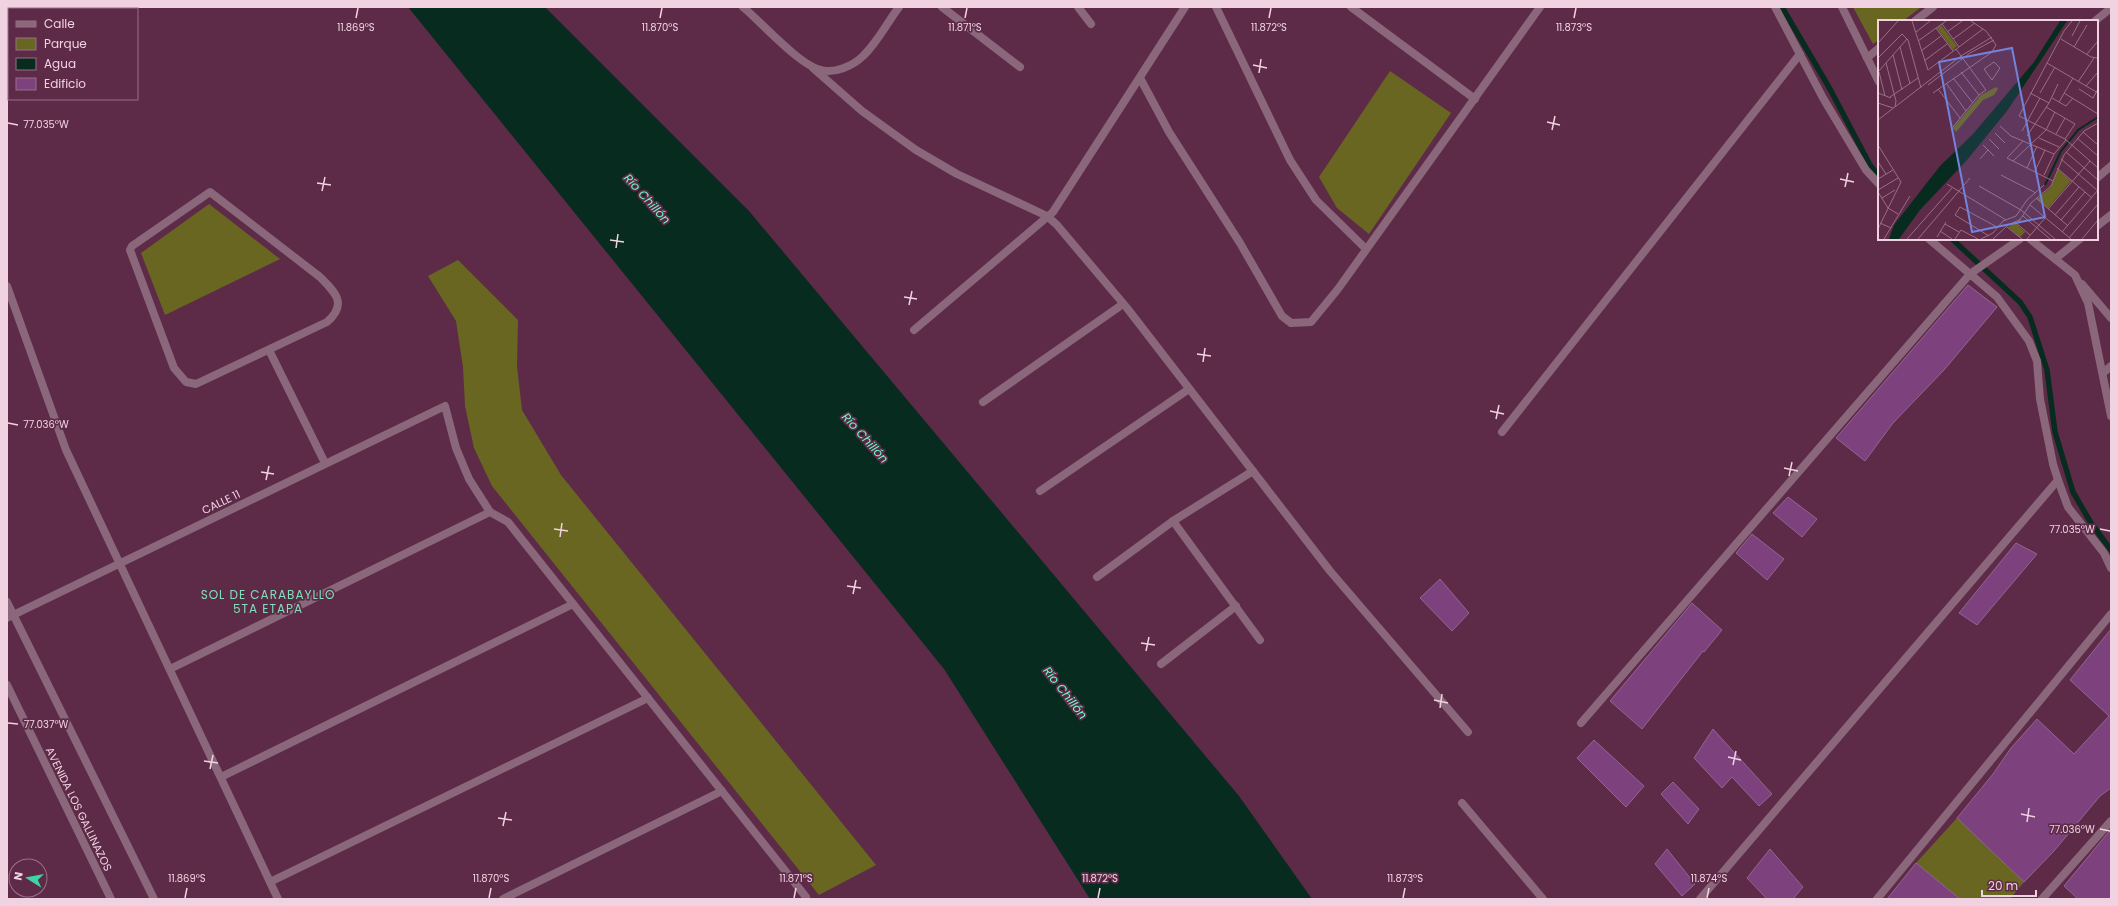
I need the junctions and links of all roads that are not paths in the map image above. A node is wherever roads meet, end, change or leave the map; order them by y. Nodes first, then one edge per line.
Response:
1 (743, 7) edge
2 (899, 7) edge
3 (942, 7) edge
4 (1078, 7) edge
5 (1185, 7) edge
6 (1216, 7) edge
7 (1351, 7) edge
8 (1775, 7) edge
9 (1842, 7) edge
10 (1933, 7) edge
11 (1538, 8) edge
12 (2111, 8) edge
13 (1915, 20) edge
14 (2096, 20) edge
15 (1091, 24) dead end
16 (1878, 49) edge
17 (1800, 54) junction
18 (1867, 58) junction
19 (1020, 67) dead end
20 (813, 68) junction
21 (1140, 78) junction
22 (1878, 80) edge
23 (1475, 99) junction
24 (2111, 166) edge
25 (2098, 177) edge
26 (1878, 183) edge
27 (2111, 215) edge
28 (1047, 216) junction
29 (2098, 225) edge
30 (1930, 240) edge
31 (2019, 240) edge
32 (2031, 240) edge
33 (2079, 240) edge
34 (1366, 249) junction
35 (2055, 259) junction
36 (1970, 274) junction
37 (2075, 276) junction
38 (7, 286) edge
39 (1123, 304) junction
40 (2111, 318) edge
41 (914, 330) dead end
42 (270, 350) junction
43 (2111, 366) edge
44 (2102, 373) junction
45 (1189, 389) junction
46 (983, 402) dead end
47 (2111, 416) edge
48 (1502, 432) dead end
49 (325, 463) junction
50 (1253, 471) junction
51 (2058, 480) junction
52 (1040, 491) dead end
53 (490, 512) junction
54 (1173, 521) junction
55 (119, 563) junction
56 (2111, 568) edge
57 (1097, 577) dead end
58 (7, 602) edge
59 (573, 604) junction
60 (1236, 606) junction
61 (2111, 614) edge
62 (10, 616) edge
63 (1260, 640) dead end
64 (1161, 664) dead end
65 (170, 669) junction
66 (7, 685) edge
67 (648, 698) junction
68 (1581, 723) dead end
69 (1468, 732) dead end
70 (221, 777) junction
71 (722, 792) junction
72 (1462, 803) dead end
73 (2111, 821) edge
74 (270, 882) junction
75 (806, 897) dead end
76 (110, 899) edge
77 (154, 899) edge
78 (278, 899) edge
79 (503, 899) edge
80 (1543, 899) edge
81 (1700, 899) edge
82 (1877, 899) edge
83 (2042, 899) edge

1 - 20 street
2 - 20 street
3 - 19 street
4 - 15 street
5 - 21 street
6 - 34 street
7 - 23 street
8 - 17 street
9 - 18 street
10 - 13 street
11 - 23 street
12 - 14 street
16 - 18 street
17 - 26 street
17 - 48 street
18 - 22 street
20 - 28 street
21 - 28 street
21 - 34 street
23 - 34 street
24 - 25 street
27 - 29 street
28 - 39 street
28 - 41 street
30 - 36 street
31 - 36 street
32 - 35 street
33 - 35 street
35 - 37 street
36 - 51 street
36 - 68 street
37 - 40 street
37 - 44 street
38 - 55 street
39 - 45 street
39 - 46 street
42 - 42 street
42 - 49 street
43 - 44 street
44 - 47 street
45 - 50 street
45 - 52 street
49 - 53 street, CALLE 11
49 - 55 street, CALLE 11
50 - 54 street
50 - 69 street
51 - 56 street
51 - 81 street
53 - 59 street
53 - 65 street
54 - 57 street
54 - 60 street
55 - 62 street, CALLE 11
55 - 65 street
58 - 62 street
59 - 67 street
59 - 70 street
60 - 63 street
60 - 64 street
61 - 82 street
62 - 77 street
65 - 70 street
66 - 76 street, AVENIDA LOS GALLINAZOS
67 - 71 street
67 - 74 street
70 - 74 street
71 - 75 street
71 - 79 street
72 - 80 street
73 - 83 street
74 - 78 street

